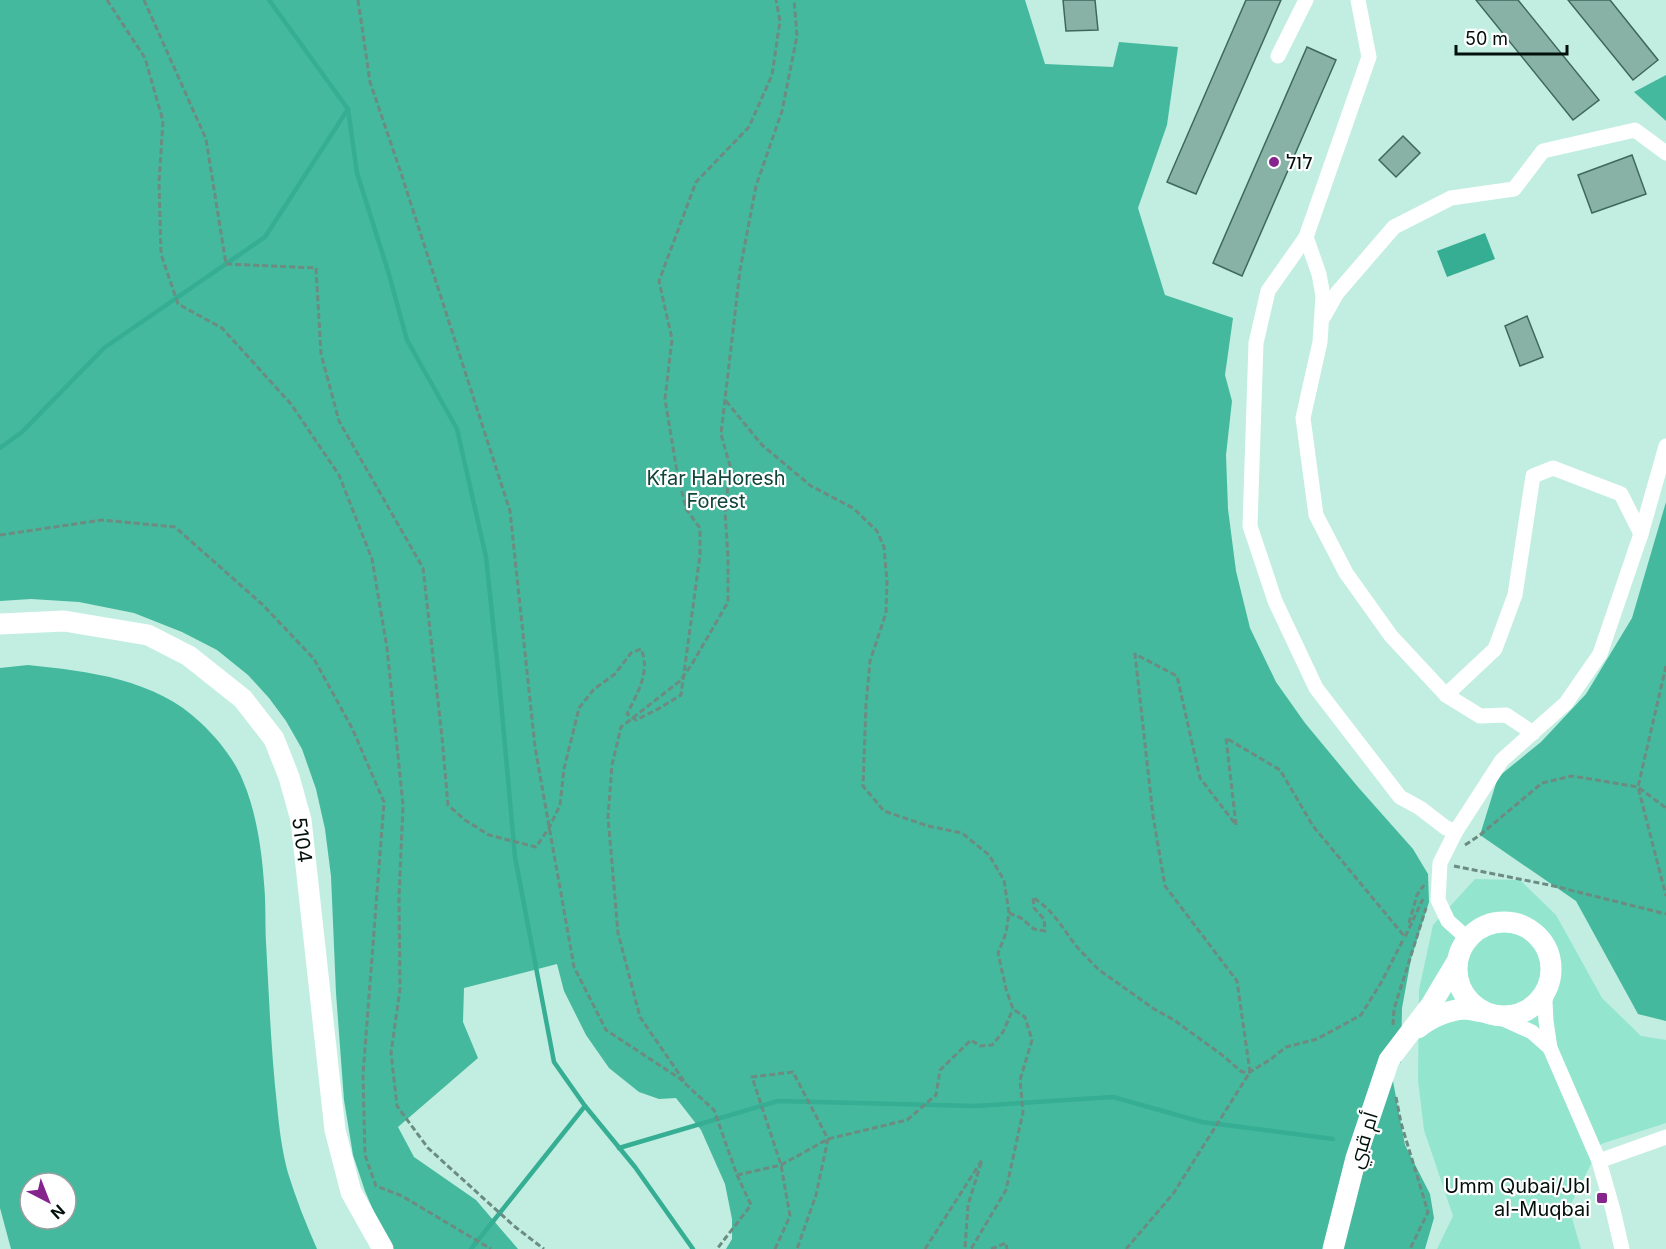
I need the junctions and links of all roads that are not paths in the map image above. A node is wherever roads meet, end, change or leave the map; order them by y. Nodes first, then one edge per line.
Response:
1 (1306, 0) edge
2 (1358, 0) edge
3 (1278, 56) dead end
4 (1666, 153) edge
5 (1306, 237) junction
6 (1321, 321) junction
7 (1666, 446) edge
8 (1641, 534) junction
9 (0, 624) edge
10 (1446, 695) junction
11 (1533, 733) junction
12 (1456, 831) junction
13 (1468, 939) junction
14 (1456, 963) junction
15 (1550, 981) junction
16 (1491, 1014) junction
17 (1406, 1038) junction
18 (1550, 1047) junction
19 (1666, 1137) edge
20 (1599, 1161) junction
21 (383, 1249) edge
22 (1333, 1249) edge
23 (1622, 1249) edge

1 - 3 street
2 - 5 street
4 - 6 street
5 - 6 street
5 - 12 street
6 - 10 street
7 - 8 street
8 - 10 street
8 - 11 street
9 - 21 street, 5104
10 - 11 street
11 - 12 street
12 - 13 street
13 - 14 street
13 - 15 street
14 - 16 street
14 - 17 street, أم قبي
15 - 16 street
15 - 18 street
16 - 17 street, أم قبي
16 - 18 street, أم قبي
17 - 22 street, أم قبي
18 - 20 street
19 - 20 street
20 - 23 street

